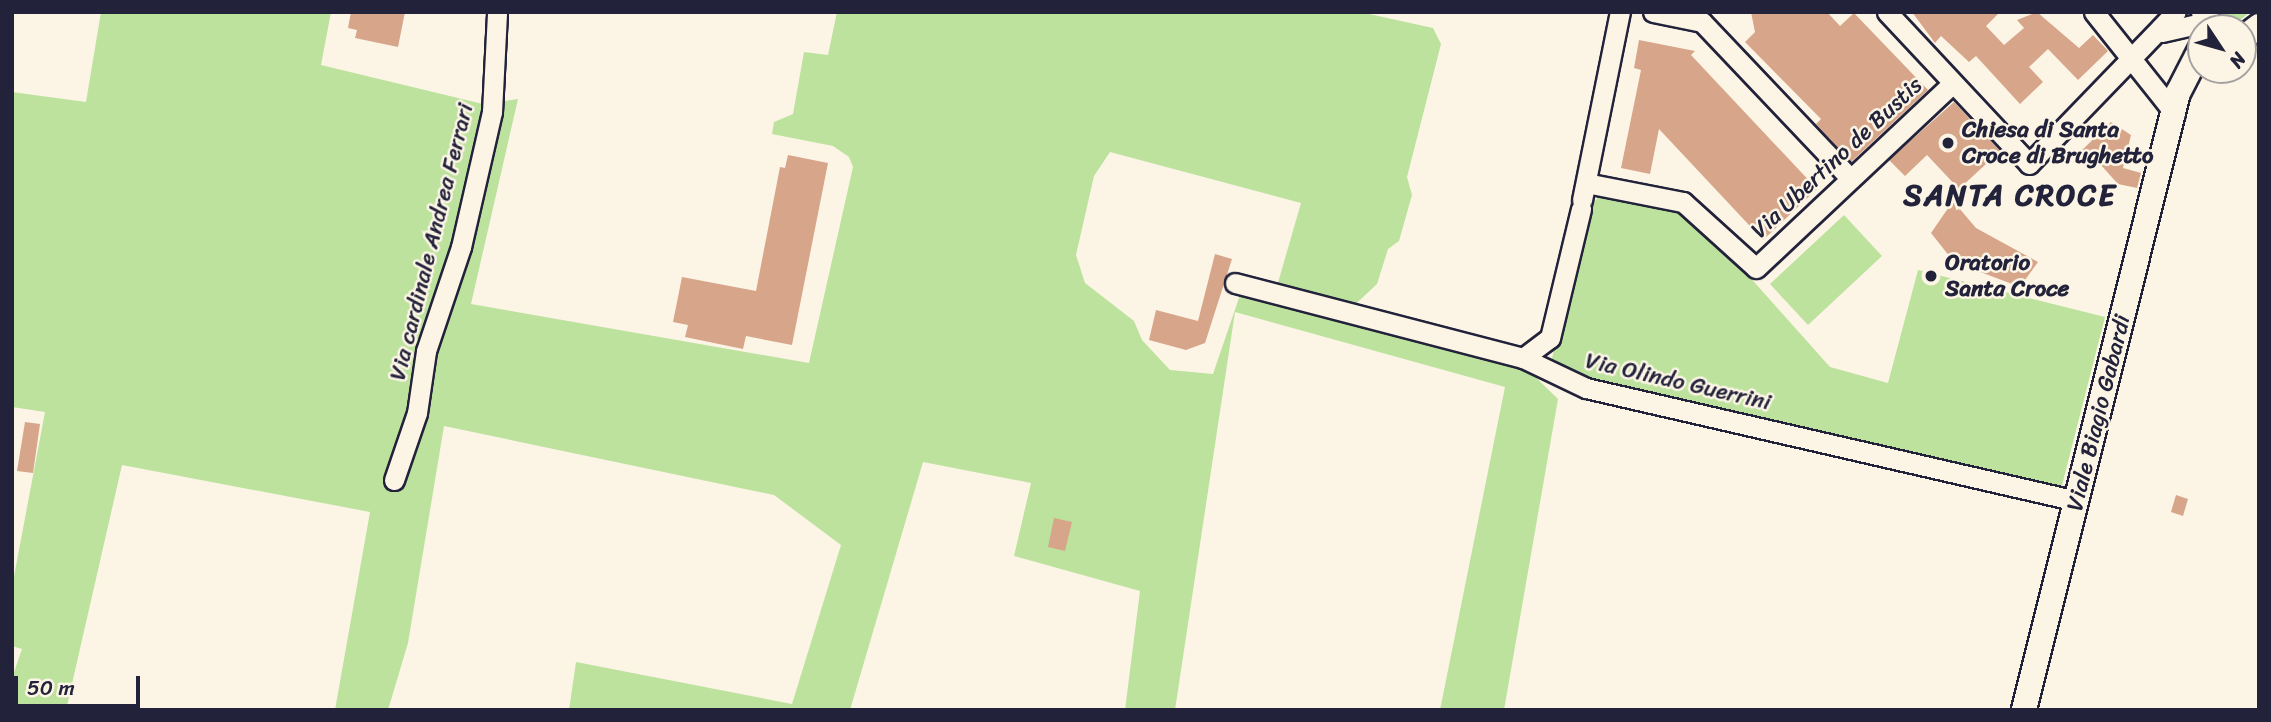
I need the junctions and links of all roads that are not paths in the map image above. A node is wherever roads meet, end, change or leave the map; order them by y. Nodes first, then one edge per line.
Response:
1 (497, 12) edge
2 (1620, 12) edge
3 (1653, 12) edge
4 (1887, 12) edge
5 (2094, 12) edge
6 (2176, 12) edge
7 (2187, 27) edge
8 (2161, 33) junction
9 (2134, 60) junction
10 (2187, 72) edge
11 (1953, 83) junction
12 (2197, 84) edge
13 (2175, 116) junction
14 (1851, 179) junction
15 (1583, 197) junction
16 (1235, 283) dead end
17 (1523, 358) junction
18 (394, 480) dead end
19 (2077, 501) junction
20 (2024, 710) edge

1 - 18 street, Via cardinale Andrea Ferrari
2 - 15 street
3 - 14 street
4 - 11 street
5 - 9 street
6 - 8 street
7 - 8 street
8 - 9 street
9 - 11 street
9 - 13 street
10 - 13 street, Viale Biagio Gabardi
11 - 14 street, Via Ubertino de Bustis
12 - 13 street, Viale Biagio Gabardi
13 - 19 street, Viale Biagio Gabardi
14 - 15 street, Via Ubertino de Bustis
15 - 17 street
16 - 17 street, Via Olindo Guerrini
17 - 19 street, Via Olindo Guerrini
19 - 20 street, Viale Biagio Gabardi

